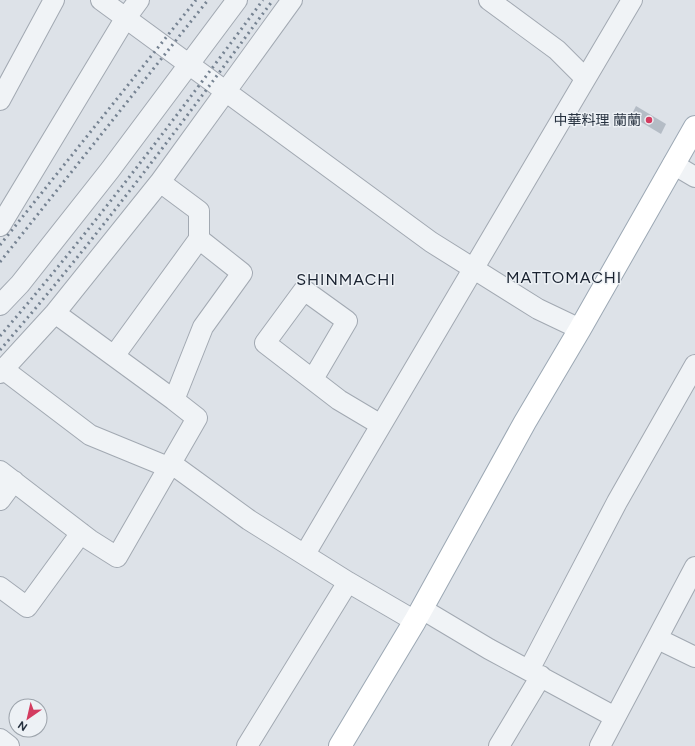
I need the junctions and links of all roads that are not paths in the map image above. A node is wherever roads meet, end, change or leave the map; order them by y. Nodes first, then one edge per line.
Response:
1 (54, 0) edge
2 (100, 0) edge
3 (139, 0) edge
4 (236, 0) edge
5 (292, 0) edge
6 (489, 0) edge
7 (632, 0) edge
8 (125, 19) junction
9 (188, 64) junction
10 (586, 78) junction
11 (224, 91) junction
12 (0, 100) edge
13 (695, 127) edge
14 (673, 164) junction
15 (695, 177) edge
16 (160, 182) junction
17 (0, 226) edge
18 (199, 239) junction
19 (474, 268) junction
20 (0, 305) edge
21 (55, 313) junction
22 (580, 329) junction
23 (114, 356) junction
24 (695, 365) edge
25 (2, 371) edge
26 (313, 379) dead end
27 (174, 400) junction
28 (381, 425) junction
29 (172, 464) junction
30 (7, 476) edge
31 (0, 500) edge
32 (81, 533) junction
33 (305, 554) junction
34 (695, 567) edge
35 (348, 582) junction
36 (0, 587) edge
37 (418, 615) junction
38 (658, 639) junction
39 (695, 658) edge
40 (535, 673) junction
41 (615, 717) junction
42 (0, 739) edge
43 (9, 746) edge
44 (247, 746) edge
45 (340, 746) edge
46 (499, 746) edge
47 (600, 746) edge

1 - 12 street
2 - 8 street
3 - 8 street
4 - 9 street
5 - 11 street
6 - 10 street
7 - 10 street
8 - 9 street
8 - 17 street
9 - 11 street
9 - 20 street
10 - 19 street
11 - 16 street
11 - 19 street
13 - 14 main road
14 - 15 street
14 - 22 main road
16 - 18 street
16 - 21 street
18 - 23 street
18 - 27 street
19 - 22 street
19 - 28 street
21 - 23 street
21 - 25 street
22 - 37 main road
23 - 27 street
24 - 40 street
25 - 29 street
26 - 28 street
27 - 29 street
28 - 33 street
29 - 32 street
29 - 33 street
30 - 31 street
30 - 32 street
32 - 36 street
33 - 35 street
34 - 38 street
35 - 37 street
35 - 44 street
37 - 40 street
37 - 45 main road
38 - 39 street
38 - 41 street
40 - 41 street
40 - 46 street
41 - 47 street
42 - 43 street

